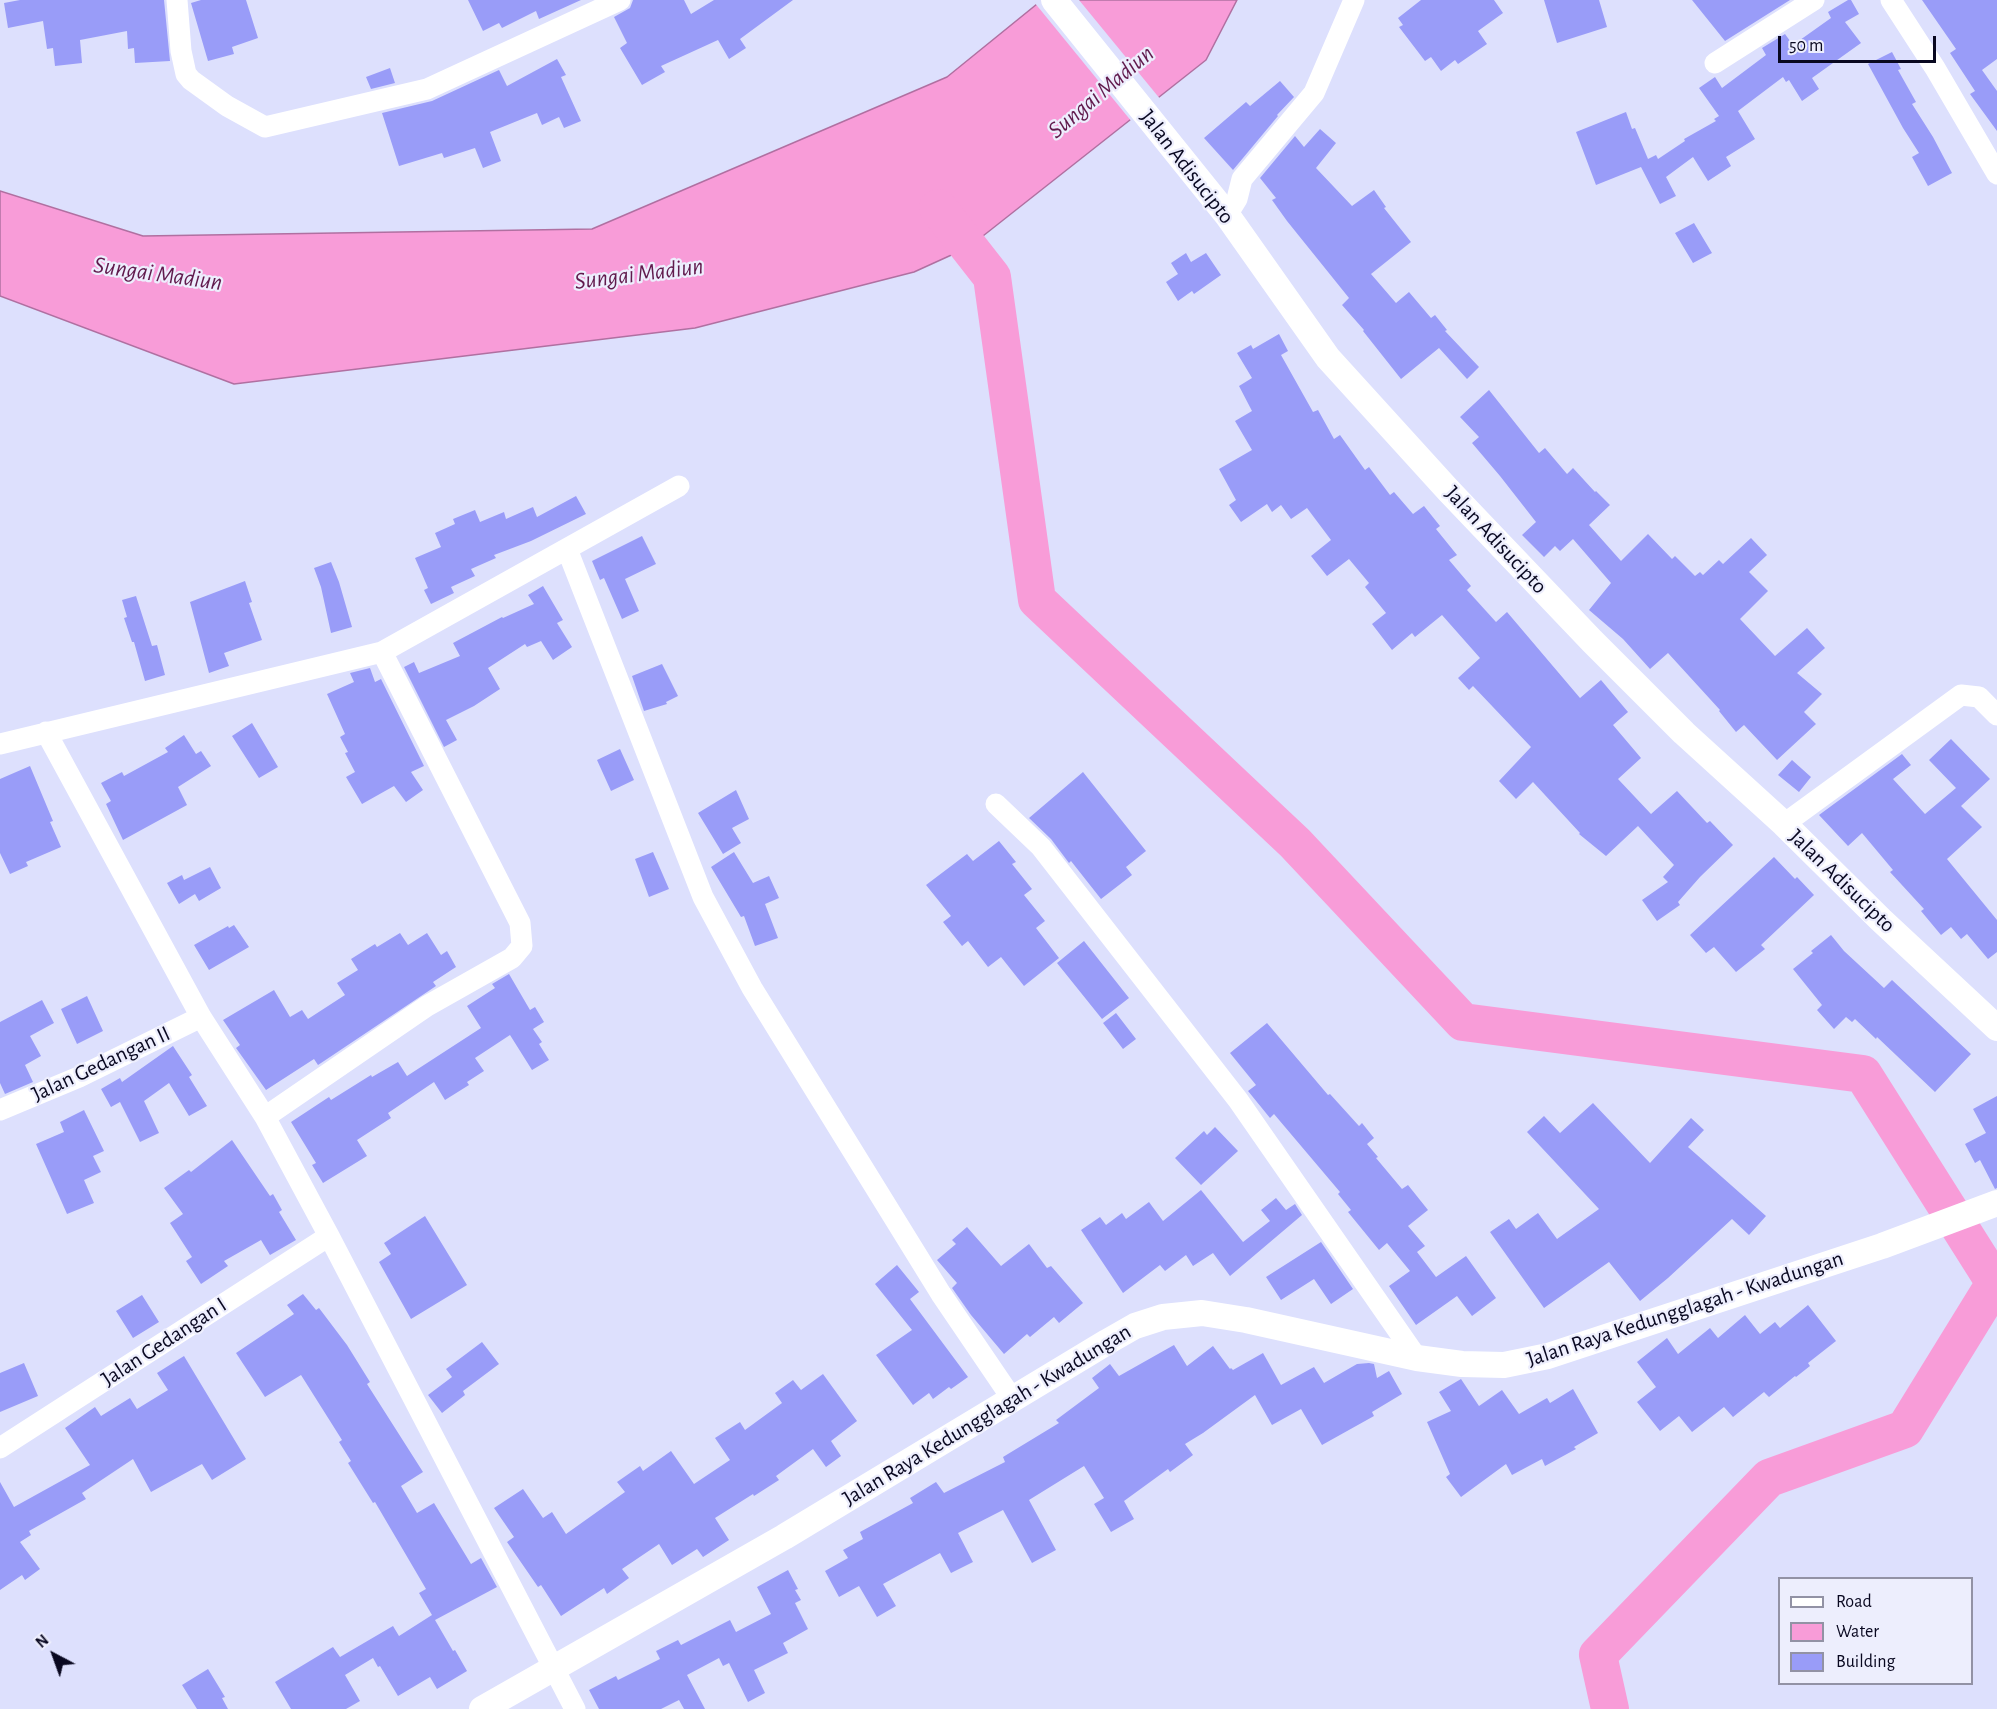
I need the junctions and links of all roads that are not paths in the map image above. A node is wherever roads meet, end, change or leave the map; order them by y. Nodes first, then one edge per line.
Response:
1 (177, 0) edge
2 (620, 0) edge
3 (1054, 0) edge
4 (1354, 0) edge
5 (1814, 0) edge
6 (1891, 0) edge
7 (1715, 63) dead end
8 (1997, 174) edge
9 (1222, 210) junction
10 (680, 486) dead end
11 (567, 549) junction
12 (382, 652) junction
13 (1997, 715) edge
14 (45, 732) junction
15 (0, 744) edge
16 (996, 804) dead end
17 (1784, 824) junction
18 (201, 1017) junction
19 (1997, 1028) edge
20 (0, 1110) edge
21 (265, 1117) junction
22 (1997, 1203) edge
23 (329, 1236) junction
24 (1418, 1358) junction
25 (1013, 1400) junction
26 (0, 1448) edge
27 (555, 1667) junction
28 (482, 1709) edge
29 (575, 1709) edge

1 - 2 street
3 - 9 main road, Jalan Adisucipto
4 - 9 street
5 - 7 street
6 - 8 street
9 - 17 main road, Jalan Adisucipto
10 - 11 street
11 - 12 street
11 - 25 street
12 - 14 street
12 - 21 street
13 - 17 street
14 - 15 street
14 - 18 street
16 - 24 street
17 - 19 main road, Jalan Adisucipto
18 - 20 street, Jalan Gedangan II
18 - 21 street
21 - 23 street
22 - 24 main road, Jalan Raya Kedungglagah - Kwadungan
23 - 26 street, Jalan Gedangan I
23 - 27 street
24 - 25 main road, Jalan Raya Kedungglagah - Kwadungan
25 - 27 main road, Jalan Raya Kedungglagah - Kwadungan
27 - 28 main road, Jalan Raya Kedungglagah - Kwadungan
27 - 29 street

